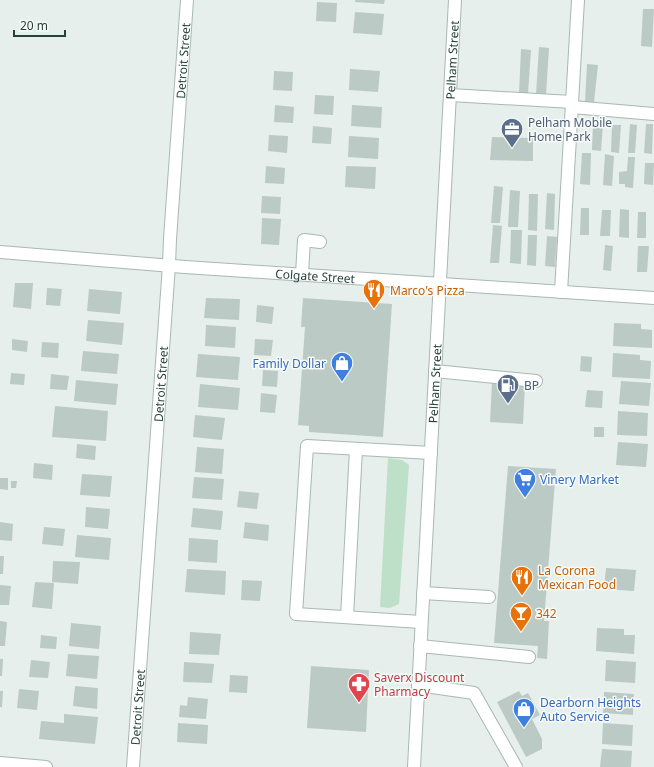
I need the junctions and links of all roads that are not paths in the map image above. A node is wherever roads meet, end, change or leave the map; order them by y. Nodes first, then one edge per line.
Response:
1 (187, 0) edge
2 (455, 0) edge
3 (578, 0) edge
4 (450, 95) junction
5 (572, 105) junction
6 (654, 114) edge
7 (320, 242) dead end
8 (0, 252) edge
9 (169, 265) junction
10 (302, 274) junction
11 (440, 284) junction
12 (561, 292) junction
13 (654, 298) edge
14 (435, 371) junction
15 (536, 382) dead end
16 (356, 448) junction
17 (431, 453) junction
18 (423, 593) junction
19 (489, 597) dead end
20 (347, 617) junction
21 (421, 622) junction
22 (420, 646) junction
23 (529, 657) dead end
24 (418, 685) junction
25 (0, 763) edge
26 (46, 767) edge
27 (133, 767) edge
28 (414, 767) edge
29 (516, 767) edge

1 - 9 street, Detroit Street
2 - 4 street, Pelham Street
3 - 5 street
4 - 5 street
4 - 11 street, Pelham Street
5 - 6 street
5 - 12 street
7 - 10 street
8 - 9 street, Colgate Street
9 - 10 street, Colgate Street
9 - 27 street, Detroit Street
10 - 11 street, Colgate Street
11 - 12 street, Colgate Street
11 - 14 street, Pelham Street
12 - 13 street, Colgate Street
14 - 15 street
14 - 17 street, Pelham Street
16 - 17 street
16 - 20 street
16 - 20 street
17 - 18 street, Pelham Street
18 - 19 street
18 - 21 street, Pelham Street
20 - 21 street
21 - 22 street, Pelham Street
22 - 23 street
22 - 24 street, Pelham Street
24 - 28 street, Pelham Street
24 - 29 street
25 - 26 street

